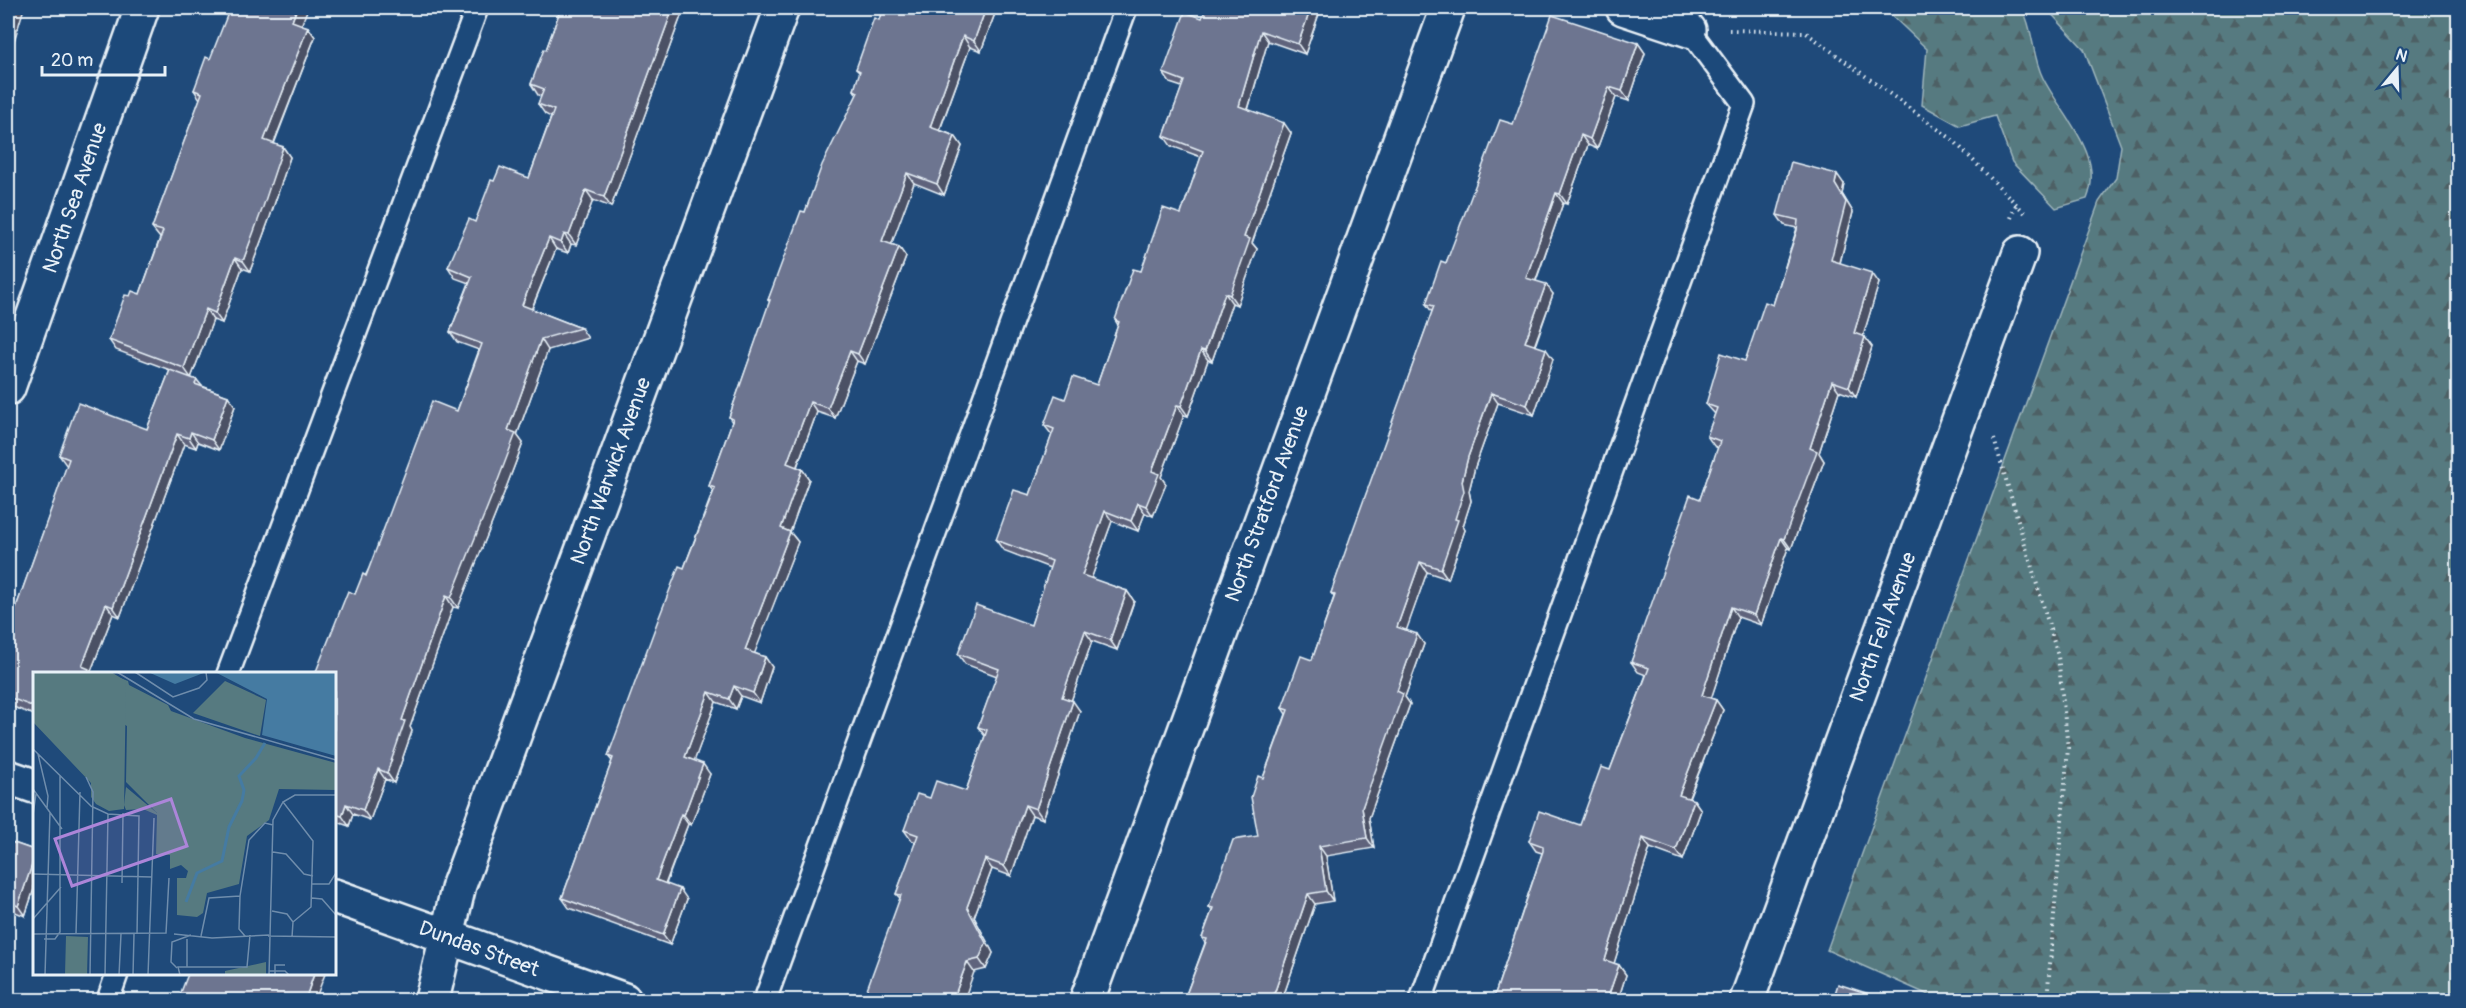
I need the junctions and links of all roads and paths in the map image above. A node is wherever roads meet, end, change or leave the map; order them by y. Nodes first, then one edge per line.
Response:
1 (142, 8) edge
2 (477, 8) edge
3 (782, 8) edge
4 (1126, 8) edge
5 (1448, 8) edge
6 (1623, 8) edge
7 (1689, 30) junction
8 (2032, 220) dead end
9 (2020, 253) dead end
10 (8, 387) edge
11 (1993, 434) dead end
12 (229, 672) edge
13 (8, 777) edge
14 (33, 786) edge
15 (336, 897) edge
16 (446, 937) junction
17 (117, 975) edge
18 (108, 1000) edge
19 (432, 1000) edge
20 (624, 1000) edge
21 (765, 1000) edge
22 (1087, 1000) edge
23 (1421, 1000) edge
24 (1746, 1000) edge
25 (2047, 1000) edge

1 - 10 street, North Sea Avenue
2 - 12 lane
3 - 16 street, North Warwick Avenue
4 - 21 lane
5 - 22 street, North Stratford Avenue
6 - 7 street
7 - 8 path
7 - 23 lane
9 - 24 street, North Fell Avenue
11 - 25 path
13 - 14 street
15 - 16 street, Dundas Street
16 - 19 street, North Warwick Avenue
16 - 20 street, Dundas Street
17 - 18 lane

